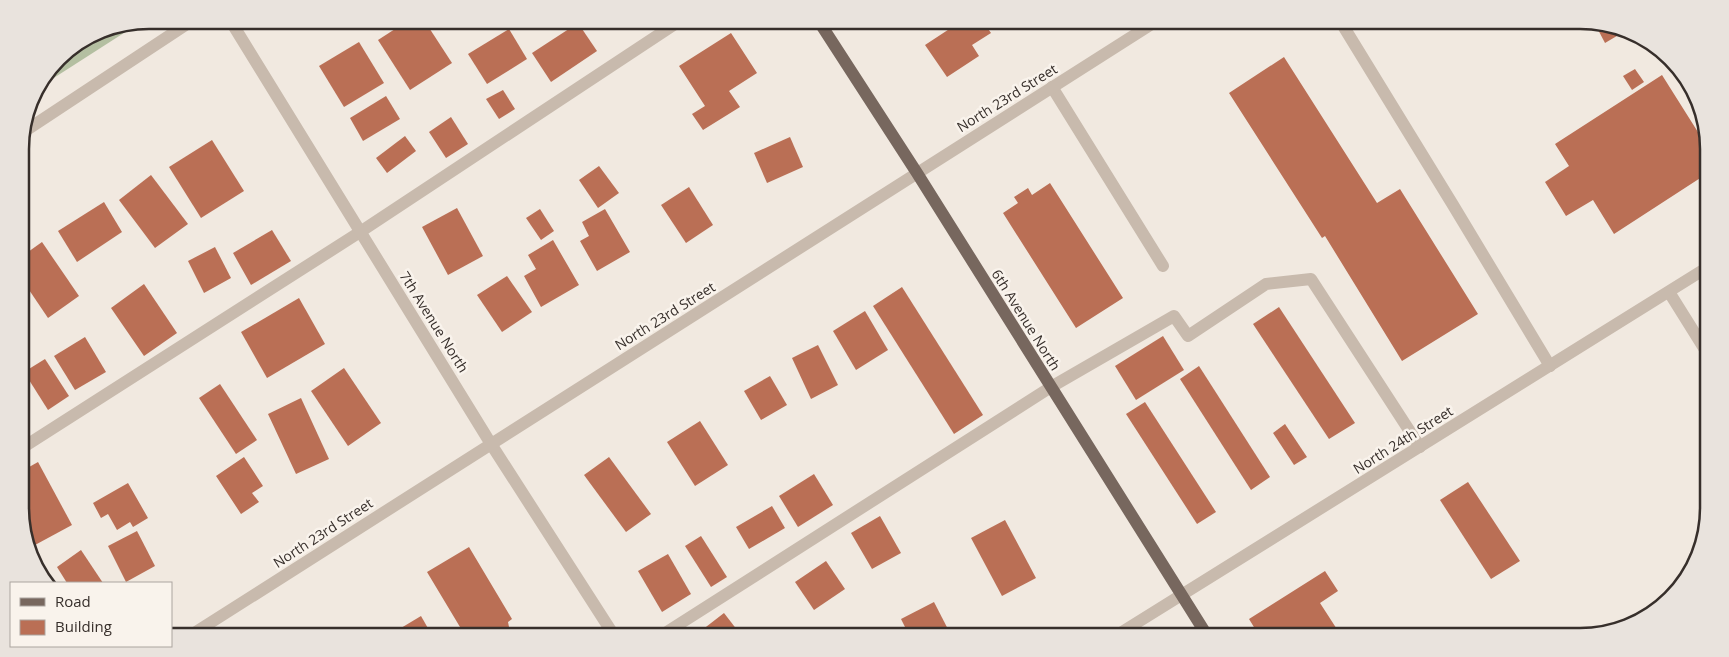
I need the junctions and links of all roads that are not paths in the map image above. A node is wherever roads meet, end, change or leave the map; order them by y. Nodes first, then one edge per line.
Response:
1 (179, 29) edge
2 (236, 29) edge
3 (667, 29) edge
4 (824, 29) edge
5 (1144, 29) edge
6 (1345, 29) edge
7 (1052, 87) junction
8 (31, 127) edge
9 (917, 173) junction
10 (360, 232) junction
11 (1163, 266) dead end
12 (1700, 273) edge
13 (1669, 292) junction
14 (1700, 343) edge
15 (1550, 366) junction
16 (1050, 387) junction
17 (29, 444) edge
18 (491, 444) junction
19 (1420, 447) junction
20 (1181, 595) junction
21 (202, 628) edge
22 (609, 628) edge
23 (673, 628) edge
24 (1128, 628) edge
25 (1202, 628) edge

1 - 8 street
2 - 10 street, 7th Avenue North
3 - 10 street
4 - 9 main road, 6th Avenue North
5 - 7 street, North 23rd Street
6 - 15 street
7 - 9 street, North 23rd Street
7 - 11 street
9 - 16 main road, 6th Avenue North
9 - 18 street, North 23rd Street
10 - 17 street
10 - 18 street, 7th Avenue North
12 - 13 street, North 24th Street
13 - 14 street
13 - 15 street, North 24th Street
15 - 19 street, North 24th Street
16 - 19 street
16 - 20 main road, 6th Avenue North
16 - 23 street
18 - 21 street, North 23rd Street
18 - 22 street, 7th Avenue North
19 - 20 street, North 24th Street
20 - 24 street, North 24th Street
20 - 25 main road, 6th Avenue North

